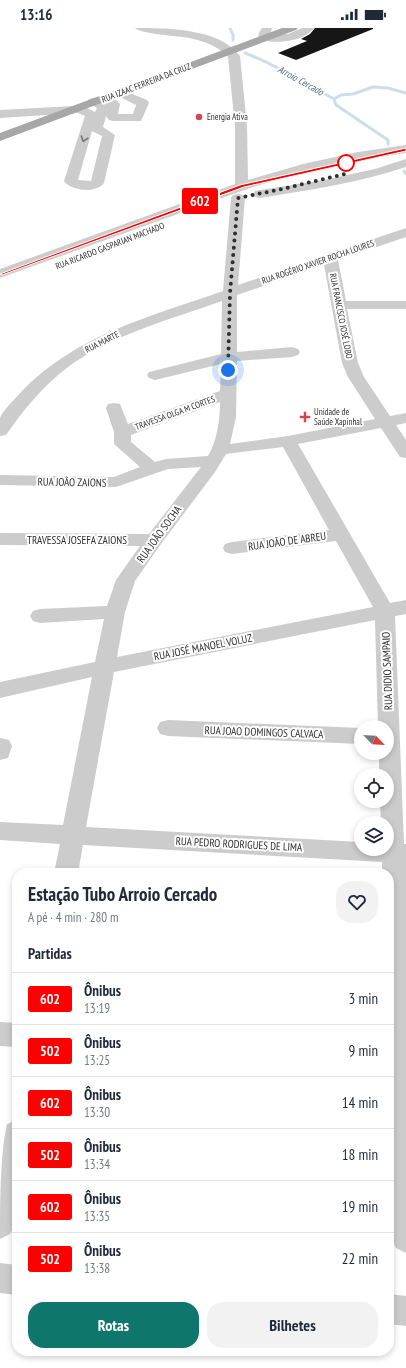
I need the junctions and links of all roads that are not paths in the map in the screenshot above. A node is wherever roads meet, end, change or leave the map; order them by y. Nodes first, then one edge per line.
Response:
1 (140, 28) edge
2 (292, 28) edge
3 (309, 28) edge
4 (154, 29) edge
5 (266, 33) edge
6 (230, 51) junction
7 (120, 93) junction
8 (98, 100) junction
9 (76, 109) junction
10 (22, 113) junction
11 (0, 114) edge
12 (39, 122) junction
13 (0, 137) edge
14 (406, 150) edge
15 (406, 162) edge
16 (240, 192) junction
17 (406, 232) edge
18 (330, 258) junction
19 (0, 274) edge
20 (0, 288) edge
21 (230, 293) junction
22 (406, 304) edge
23 (340, 305) junction
24 (292, 352) dead end
25 (229, 358) junction
26 (155, 375) dead end
27 (228, 394) junction
28 (114, 408) dead end
29 (406, 418) edge
30 (386, 422) junction
31 (1, 427) edge
32 (122, 432) junction
33 (288, 441) junction
34 (406, 453) edge
35 (217, 455) junction
36 (153, 469) junction
37 (0, 480) edge
38 (341, 534) junction
39 (0, 539) edge
40 (154, 540) junction
41 (232, 548) dead end
42 (396, 609) edge
43 (115, 612) junction
44 (40, 616) dead end
45 (104, 667) junction
46 (0, 690) edge
47 (389, 720) edge
48 (168, 728) dead end
49 (354, 736) edge
50 (390, 760) edge
51 (0, 831) edge
52 (73, 834) junction
53 (400, 853) edge
54 (67, 868) edge
55 (394, 954) edge
56 (394, 1024) edge
57 (0, 1034) edge
58 (12, 1035) edge
59 (396, 1130) edge
60 (12, 1160) edge
61 (0, 1224) edge
62 (406, 1238) edge
63 (0, 1278) edge
64 (12, 1279) edge
65 (394, 1310) edge
66 (406, 1311) edge

1 - 4 street
2 - 5 main road, RUA IZAAC FERREIRA DA CRUZ
3 - 5 street
4 - 6 street
5 - 6 main road, RUA IZAAC FERREIRA DA CRUZ
6 - 7 main road, RUA IZAAC FERREIRA DA CRUZ
6 - 16 street, RUA JOÃO SOCHA
7 - 8 main road, RUA IZAAC FERREIRA DA CRUZ
7 - 8 street
8 - 9 main road, RUA IZAAC FERREIRA DA CRUZ
9 -> 8 street
9 - 10 street
9 - 12 main road, RUA IZAAC FERREIRA DA CRUZ
10 - 11 street
10 - 12 street
12 - 13 main road, RUA IZAAC FERREIRA DA CRUZ
14 - 16 street, RUA RICARDO GASPARIAN MACHADO
15 - 16 street, RUA RICARDO GASPARIAN MACHADO
16 - 19 street, RUA RICARDO GASPARIAN MACHADO
16 - 20 street, RUA RICARDO GASPARIAN MACHADO
16 - 21 street, RUA JOÃO SOCHA
17 - 18 street, RUA ROGÉRIO XAVIER ROCHA LOURES
18 - 21 street, RUA ROGÉRIO XAVIER ROCHA LOURES
18 - 23 street, RUA FRANCISCO JOSÉ LOBO
21 - 25 street, RUA JOÃO SOCHA
21 - 31 street, RUA MARTE
22 - 23 street
23 - 30 street, RUA FRANCISCO JOSÉ LOBO
24 - 25 street
25 - 26 street
25 - 27 street, RUA JOÃO SOCHA
27 - 32 street, TRAVESSA OLGA M CORTES
27 - 35 street, RUA JOÃO SOCHA
28 - 32 street
29 - 30 street, RUA JOÃO ZAIONS
30 - 33 street, RUA JOÃO ZAIONS
30 - 34 street, RUA FRANCISCO JOSÉ LOBO
32 - 36 street
33 - 35 street, RUA JOÃO ZAIONS
33 - 38 street, RUA DIDIO SAMPAIO
35 - 36 street, RUA JOÃO ZAIONS
35 - 40 street, RUA JOÃO SOCHA
36 - 37 street, RUA JOÃO ZAIONS
38 - 41 street, RUA JOÃO DE ABREU
38 - 42 street, RUA DIDIO SAMPAIO
39 - 40 street, TRAVESSA JOSEFA ZAIONS
40 - 43 street, RUA JOÃO SOCHA
42 - 45 street, RUA JOSÉ MANOEL VOLUZ
42 - 47 street, RUA DIDIO SAMPAIO
43 - 44 street
43 - 45 street, RUA JOÃO SOCHA
45 - 46 street, RUA JOSÉ MANOEL VOLUZ
45 - 52 street, RUA JOÃO SOCHA
48 - 49 street, RUA JOAO DOMINGOS CALVACA
50 - 53 street, RUA DIDIO SAMPAIO
51 - 52 street, RUA PEDRO RODRIGUES DE LIMA
52 - 53 street, RUA PEDRO RODRIGUES DE LIMA
52 - 54 street, RUA JOÃO SOCHA
53 - 55 street, RUA DIDIO SAMPAIO
56 - 59 street, RUA DIDIO SAMPAIO
57 - 58 street
59 - 62 street, RUA DIDIO SAMPAIO
60 - 61 street
63 - 64 street
65 - 66 street

